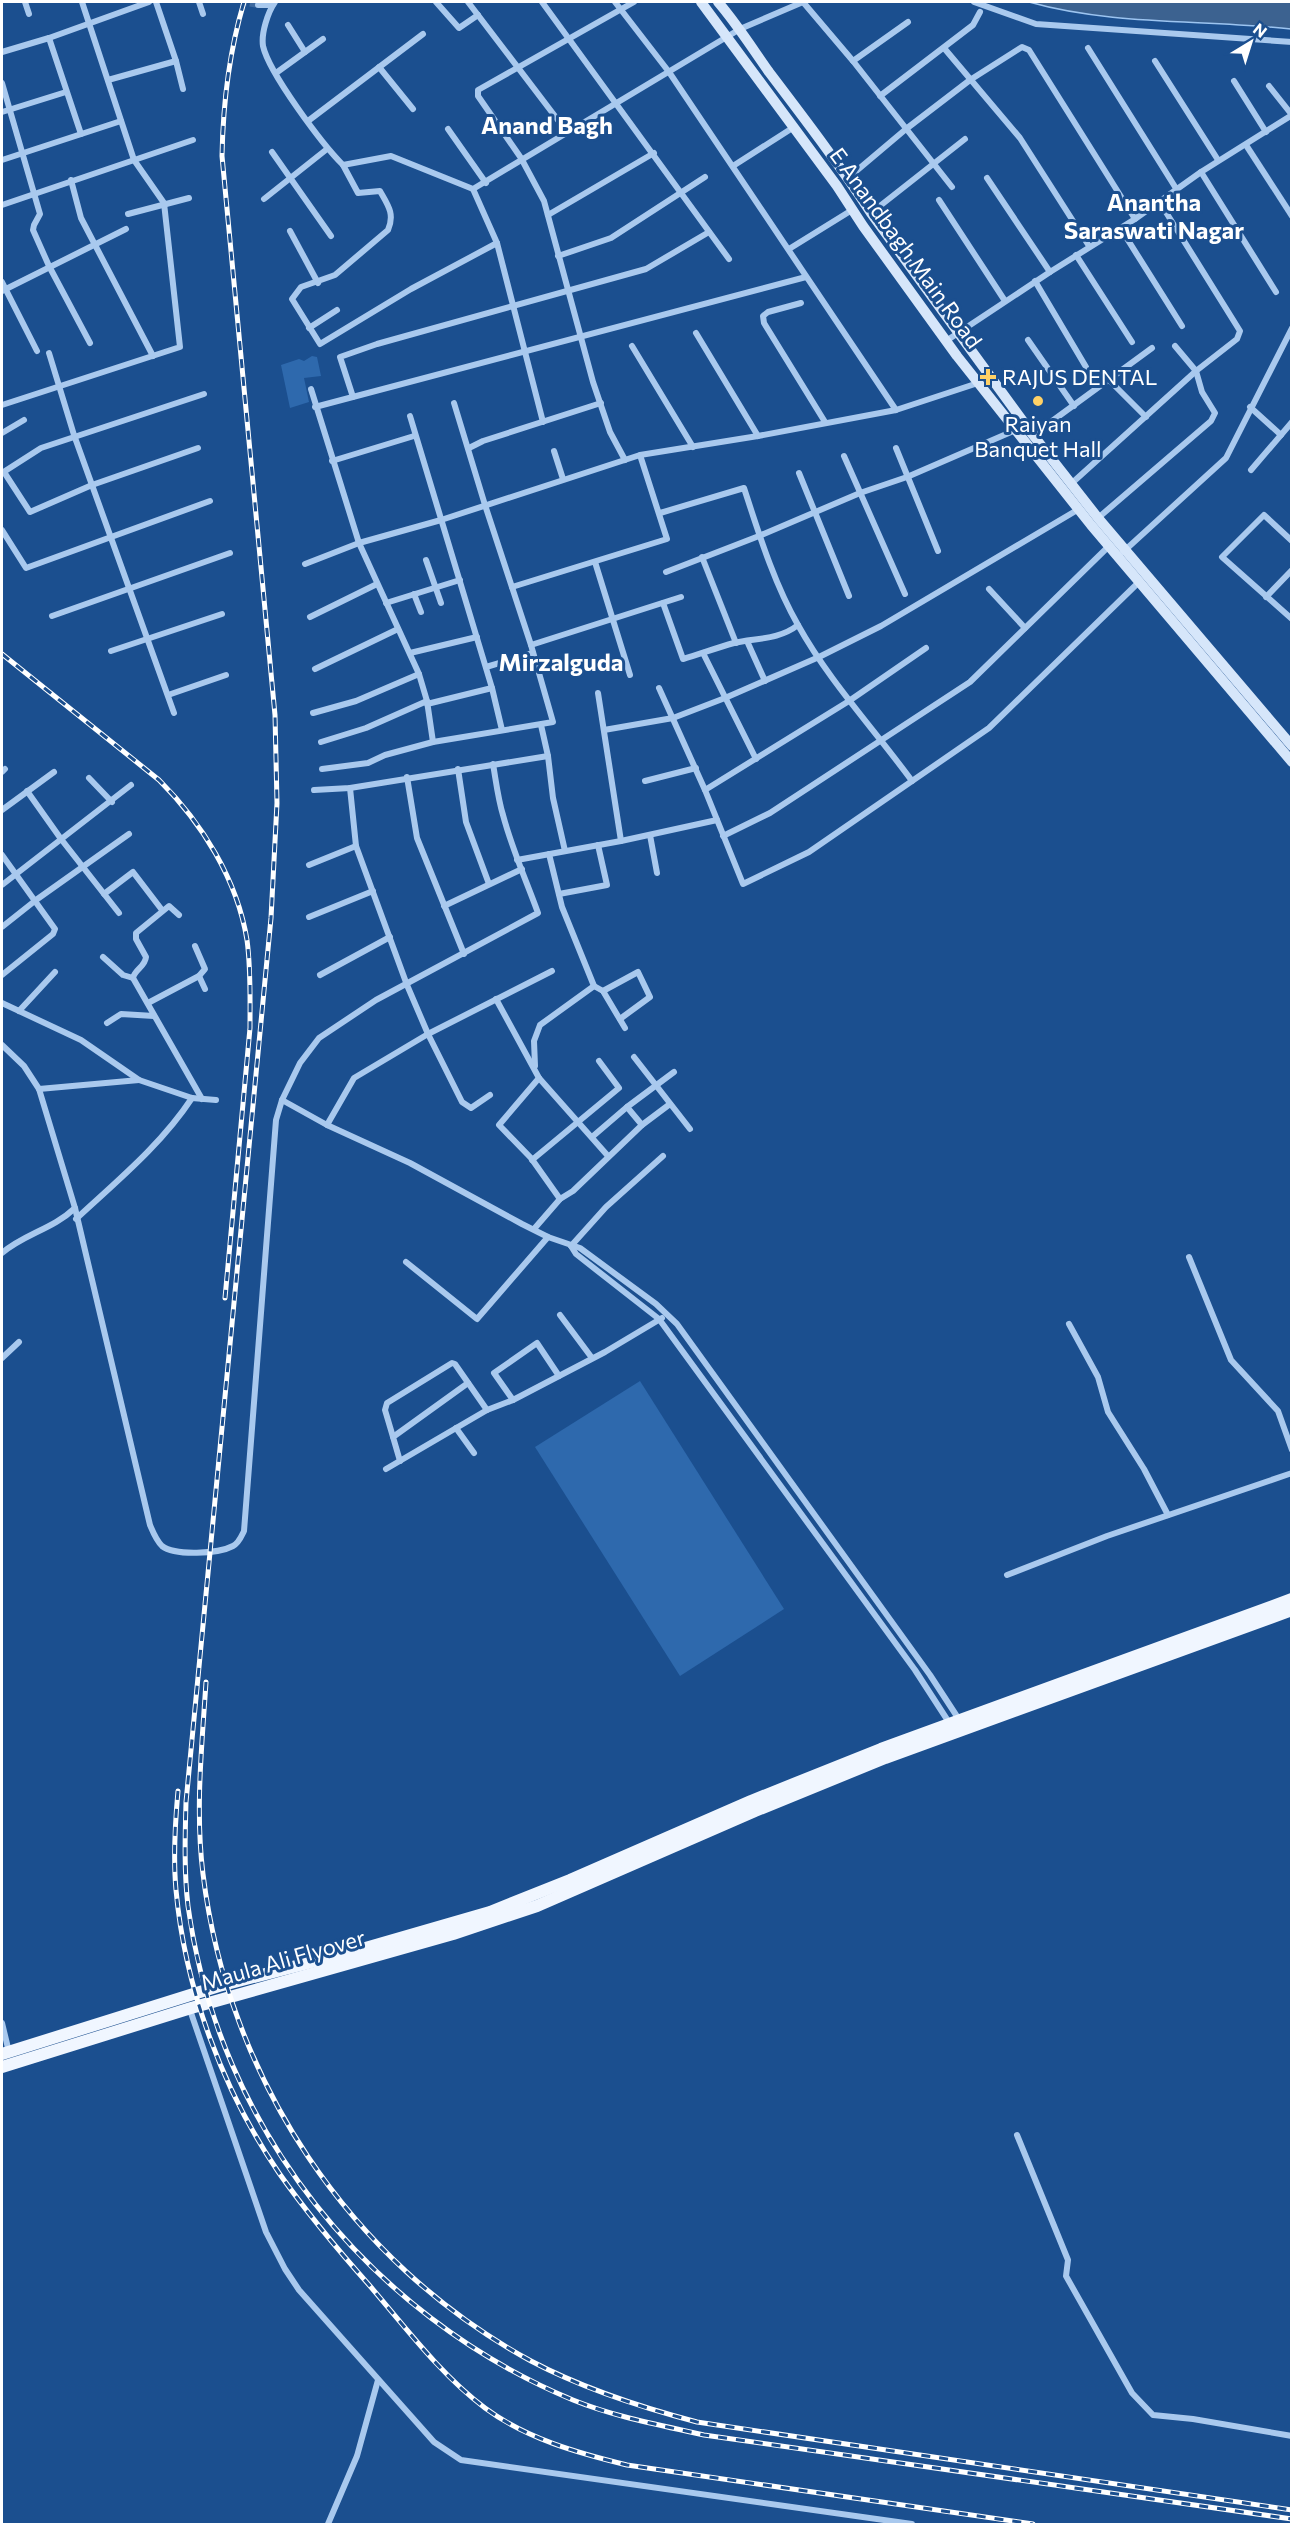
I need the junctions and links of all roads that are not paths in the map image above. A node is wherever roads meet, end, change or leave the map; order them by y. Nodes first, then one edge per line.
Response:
1 (25, 2) edge
2 (82, 2) edge
3 (149, 2) edge
4 (156, 2) edge
5 (199, 2) edge
6 (436, 2) edge
7 (468, 2) edge
8 (542, 2) edge
9 (615, 2) edge
10 (634, 2) edge
11 (702, 2) edge
12 (718, 2) edge
13 (803, 2) edge
14 (974, 2) edge
15 (274, 3) edge
16 (258, 4) dead end
17 (621, 10) junction
18 (980, 12) dead end
19 (29, 14) dead end
20 (203, 14) dead end
21 (478, 15) junction
22 (908, 22) dead end
23 (89, 24) junction
24 (288, 25) dead end
25 (740, 29) junction
26 (423, 34) dead end
27 (728, 37) junction
28 (49, 38) junction
29 (323, 39) dead end
30 (570, 39) junction
31 (1292, 42) edge
32 (944, 48) junction
33 (1088, 48) dead end
34 (2, 52) edge
35 (305, 52) junction
36 (176, 61) junction
37 (853, 61) junction
38 (1155, 62) dead end
39 (518, 67) junction
40 (379, 68) junction
41 (669, 72) junction
42 (276, 73) junction
43 (108, 80) junction
44 (970, 80) junction
45 (1234, 81) dead end
46 (2, 83) edge
47 (1269, 86) dead end
48 (183, 89) dead end
49 (66, 92) junction
50 (880, 96) junction
51 (617, 103) junction
52 (413, 109) dead end
53 (5, 111) edge
54 (1292, 115) edge
55 (121, 121) junction
56 (308, 121) junction
57 (794, 127) junction
58 (448, 129) dead end
59 (906, 129) junction
60 (567, 132) junction
61 (1266, 132) junction
62 (81, 134) junction
63 (965, 139) dead end
64 (193, 140) dead end
65 (1246, 145) junction
66 (327, 149) junction
67 (272, 152) dead end
68 (21, 153) junction
69 (654, 153) junction
70 (521, 158) junction
71 (2, 160) edge
72 (134, 160) junction
73 (1218, 160) junction
74 (934, 164) junction
75 (342, 165) junction
76 (733, 166) junction
77 (1201, 172) junction
78 (290, 177) junction
79 (705, 177) dead end
80 (848, 178) junction
81 (987, 178) dead end
82 (71, 180) junction
83 (486, 183) junction
84 (952, 187) dead end
85 (473, 189) junction
86 (1177, 190) junction
87 (34, 192) junction
88 (682, 194) junction
89 (189, 198) dead end
90 (264, 199) dead end
91 (939, 200) dead end
92 (1159, 201) junction
93 (164, 203) junction
94 (2, 205) edge
95 (852, 210) junction
96 (871, 213) junction
97 (128, 214) dead end
98 (548, 215) junction
99 (1292, 216) edge
100 (1135, 219) junction
101 (126, 229) dead end
102 (1121, 229) junction
103 (290, 231) dead end
104 (709, 232) junction
105 (332, 236) dead end
106 (95, 243) junction
107 (497, 243) junction
108 (1089, 246) junction
109 (789, 249) junction
110 (1076, 255) junction
111 (558, 256) junction
112 (729, 259) dead end
113 (49, 266) junction
114 (1050, 272) junction
115 (806, 277) junction
116 (1035, 281) junction
117 (2, 282) edge
118 (318, 283) junction
119 (3, 290) edge
120 (567, 290) junction
121 (1276, 292) dead end
122 (1005, 301) junction
123 (801, 303) dead end
124 (514, 307) junction
125 (337, 310) dead end
126 (1182, 326) dead end
127 (309, 328) junction
128 (1292, 328) edge
129 (696, 333) dead end
130 (958, 333) junction
131 (581, 336) junction
132 (1028, 340) dead end
133 (946, 341) junction
134 (1132, 342) dead end
135 (90, 343) dead end
136 (632, 346) dead end
137 (1175, 346) dead end
138 (1152, 348) dead end
139 (37, 351) dead end
140 (524, 351) junction
141 (49, 353) dead end
142 (153, 356) junction
143 (1086, 366) dead end
144 (1196, 371) junction
145 (1109, 380) junction
146 (978, 383) junction
147 (60, 385) junction
148 (311, 388) dead end
149 (204, 393) dead end
150 (353, 397) junction
151 (454, 403) dead end
152 (601, 403) junction
153 (2, 405) edge
154 (1074, 406) junction
155 (315, 407) junction
156 (1250, 407) junction
157 (896, 410) junction
158 (410, 416) dead end
159 (1146, 417) junction
160 (24, 420) dead end
161 (543, 422) junction
162 (825, 422) junction
163 (1292, 422) edge
164 (1020, 428) junction
165 (2, 433) edge
166 (74, 435) junction
167 (1033, 435) junction
168 (1281, 435) junction
169 (414, 436) junction
170 (758, 436) junction
171 (693, 447) junction
172 (198, 448) dead end
173 (469, 448) junction
174 (896, 448) dead end
175 (554, 451) dead end
176 (640, 455) junction
177 (844, 456) dead end
178 (625, 460) junction
179 (332, 461) junction
180 (1251, 470) dead end
181 (3, 472) edge
182 (799, 473) dead end
183 (907, 477) junction
184 (562, 479) junction
185 (1072, 483) junction
186 (92, 485) junction
187 (860, 493) junction
188 (210, 501) dead end
189 (485, 505) junction
190 (1079, 509) junction
191 (814, 511) junction
192 (660, 513) junction
193 (1098, 519) junction
194 (441, 520) junction
195 (2, 530) edge
196 (759, 536) junction
197 (111, 538) junction
198 (1292, 541) edge
199 (359, 543) junction
200 (1109, 546) junction
201 (938, 551) dead end
202 (230, 553) dead end
203 (1122, 553) junction
204 (702, 557) junction
205 (426, 560) dead end
206 (596, 562) junction
207 (305, 564) dead end
208 (1292, 570) edge
209 (666, 572) dead end
210 (460, 580) junction
211 (1138, 582) junction
212 (377, 584) junction
213 (436, 587) junction
214 (512, 587) junction
215 (130, 589) junction
216 (989, 589) dead end
217 (414, 594) junction
218 (905, 594) dead end
219 (849, 596) dead end
220 (681, 597) dead end
221 (1266, 597) junction
222 (386, 603) junction
223 (441, 603) dead end
224 (663, 603) junction
225 (421, 612) dead end
226 (222, 615) dead end
227 (52, 616) dead end
228 (310, 617) dead end
229 (614, 618) junction
230 (1292, 619) edge
231 (798, 625) junction
232 (398, 628) junction
233 (1025, 628) junction
234 (477, 637) junction
235 (148, 639) junction
236 (747, 641) junction
237 (736, 643) junction
238 (531, 645) junction
239 (926, 648) dead end
240 (111, 651) dead end
241 (410, 653) junction
242 (533, 653) junction
243 (703, 653) junction
244 (819, 657) junction
245 (486, 667) junction
246 (315, 669) dead end
247 (419, 674) junction
248 (226, 675) dead end
249 (630, 675) dead end
250 (765, 681) junction
251 (492, 688) junction
252 (659, 688) dead end
253 (598, 693) dead end
254 (168, 695) junction
255 (725, 698) junction
256 (849, 701) junction
257 (427, 702) junction
258 (174, 713) dead end
259 (313, 713) dead end
260 (673, 718) junction
261 (541, 725) junction
262 (502, 730) junction
263 (603, 730) junction
264 (883, 741) junction
265 (321, 742) dead end
266 (433, 742) junction
267 (1292, 746) edge
268 (548, 756) junction
269 (756, 759) junction
270 (1292, 762) edge
271 (493, 764) junction
272 (696, 768) junction
273 (322, 769) dead end
274 (458, 770) junction
275 (54, 771) dead end
276 (407, 777) junction
277 (89, 778) dead end
278 (645, 781) dead end
279 (912, 781) junction
280 (132, 785) dead end
281 (350, 788) junction
282 (314, 790) dead end
283 (705, 790) junction
284 (27, 791) junction
285 (112, 801) junction
286 (2, 810) edge
287 (717, 820) junction
288 (129, 834) dead end
289 (650, 835) junction
290 (723, 836) junction
291 (61, 839) junction
292 (621, 841) junction
293 (598, 845) junction
294 (356, 846) junction
295 (565, 851) junction
296 (549, 854) junction
297 (2, 855) edge
298 (516, 860) junction
299 (309, 866) dead end
300 (82, 867) junction
301 (522, 869) junction
302 (657, 873) dead end
303 (16, 874) junction
304 (489, 884) junction
305 (2, 885) edge
306 (373, 891) junction
307 (104, 894) junction
308 (559, 894) junction
309 (36, 900) junction
310 (444, 906) junction
311 (162, 910) junction
312 (119, 913) dead end
313 (179, 915) dead end
314 (309, 917) dead end
315 (2, 927) edge
316 (390, 937) junction
317 (195, 946) dead end
318 (464, 954) junction
319 (103, 957) dead end
320 (552, 971) dead end
321 (55, 972) dead end
322 (2, 975) edge
323 (320, 975) dead end
324 (199, 976) junction
325 (133, 978) junction
326 (407, 985) junction
327 (594, 986) junction
328 (205, 989) dead end
329 (603, 991) junction
330 (496, 999) junction
331 (2, 1003) edge
332 (148, 1003) junction
333 (19, 1011) junction
334 (154, 1016) junction
335 (620, 1019) junction
336 (106, 1023) dead end
337 (625, 1029) dead end
338 (428, 1034) junction
339 (2, 1045) edge
340 (634, 1057) dead end
341 (599, 1061) dead end
342 (535, 1066) junction
343 (674, 1072) dead end
344 (540, 1078) junction
345 (139, 1080) junction
346 (655, 1084) junction
347 (39, 1089) junction
348 (490, 1095) dead end
349 (192, 1098) junction
350 (202, 1099) junction
351 (216, 1100) dead end
352 (282, 1100) junction
353 (670, 1104) junction
354 (627, 1107) junction
355 (578, 1121) junction
356 (327, 1125) junction
357 (642, 1125) junction
358 (690, 1129) dead end
359 (592, 1137) junction
360 (608, 1155) junction
361 (663, 1156) dead end
362 (532, 1160) junction
363 (560, 1199) junction
364 (75, 1208) junction
365 (76, 1219) junction
366 (534, 1229) junction
367 (548, 1237) junction
368 (571, 1246) junction
369 (2, 1253) edge
370 (1189, 1257) dead end
371 (406, 1262) dead end
372 (560, 1315) dead end
373 (667, 1315) junction
374 (659, 1320) junction
375 (1069, 1324) dead end
376 (19, 1342) dead end
377 (2, 1358) edge
378 (592, 1358) junction
379 (560, 1376) junction
380 (468, 1383) junction
381 (513, 1400) junction
382 (487, 1410) junction
383 (456, 1428) junction
384 (393, 1437) junction
385 (1292, 1450) edge
386 (474, 1453) dead end
387 (400, 1461) junction
388 (386, 1469) dead end
389 (1292, 1473) edge
390 (801, 1497) junction
391 (793, 1502) junction
392 (1168, 1515) junction
393 (1007, 1575) dead end
394 (1292, 1599) edge
395 (1292, 1610) edge
396 (1171, 1647) junction
397 (957, 1727) junction
398 (552, 1894) junction
399 (2, 2023) edge
400 (4, 2050) edge
401 (2, 2067) edge
402 (1017, 2135) dead end
403 (378, 2380) junction
404 (1292, 2436) edge
405 (328, 2524) edge
406 (912, 2524) edge

1 - 19 street
2 - 23 street
3 - 23 street
4 - 36 street
5 - 20 street
6 - 21 street
7 - 21 street
8 - 30 street
9 - 17 street
10 - 17 street
11 - 27 street, E Anandbagh Main Road
12 - 25 street, E Anandbagh Main Road
13 - 25 street
13 - 37 street
14 - 31 street
15 - 16 street
15 - 42 street
17 - 30 street
17 - 41 street
18 - 32 street
21 - 39 street
22 - 37 street
23 - 28 street
23 - 43 street
24 - 35 street
25 - 27 street
25 - 80 street, E Anandbagh Main Road
26 - 40 street
27 - 41 street
27 - 57 street, E Anandbagh Main Road
28 - 34 street
28 - 49 street
29 - 35 street
30 - 39 street
30 - 51 street
32 - 44 street
32 - 50 street
33 - 86 street
35 - 42 street
36 - 43 street
36 - 48 street
37 - 50 street
38 - 73 street
39 - 60 street
39 - 70 street
40 - 52 street
40 - 56 street
41 - 51 street
41 - 76 street
42 - 56 street
43 - 55 street
44 - 59 street
44 - 100 street
44 - 108 street
45 - 61 street
46 - 53 street
47 - 54 street
49 - 53 street
49 - 62 street
50 - 59 street
51 - 60 street
51 - 69 street
53 - 68 street
54 - 61 street
55 - 62 street
55 - 72 street
56 - 66 street
57 - 76 street
57 - 95 street, E Anandbagh Main Road
58 - 83 street
59 - 74 street
59 - 80 street
60 - 70 street
61 - 65 street
62 - 68 street
63 - 74 street
64 - 72 street
65 - 73 street
65 - 99 street
66 - 75 street
66 - 78 street
67 - 78 street
68 - 71 street
68 - 87 street
69 - 88 street
69 - 98 street
70 - 83 street
70 - 98 street
72 - 82 street
72 - 93 street
73 - 77 street
74 - 84 street
74 - 96 street
75 - 85 street
75 - 118 street
76 - 109 street
77 - 86 street
77 - 121 street
78 - 90 street
78 - 105 street
79 - 88 street
80 - 96 street, E Anandbagh Main Road
81 - 114 street
82 - 87 street
82 - 106 street
83 - 85 street
85 - 107 street
86 - 92 street
87 - 94 street
87 - 113 street
88 - 104 street
88 - 111 street
89 - 93 street
91 - 122 street
92 - 100 street
92 - 144 street
93 - 97 street
93 - 142 street
95 - 109 street
95 - 133 street, E Anandbagh Main Road
96 - 130 street, E Anandbagh Main Road
98 - 111 street
100 - 102 street
101 - 106 street
102 - 108 street
102 - 126 street
103 - 118 street
104 - 112 street
104 - 120 street
106 - 113 street
106 - 142 street
107 - 124 street
107 - 127 street
108 - 110 street
109 - 115 street
110 - 114 street
110 - 134 street
111 - 120 street
113 - 119 street
113 - 135 street
114 - 116 street
115 - 131 street
115 - 157 street
116 - 122 street
116 - 143 street
117 - 119 street
118 - 127 street
119 - 139 street
120 - 124 street
120 - 131 street
122 - 130 street
123 - 162 street
124 - 140 street
124 - 150 street
125 - 127 street
128 - 156 street
129 - 170 street
130 - 133 street
130 - 164 street, E Anandbagh Main Road
131 - 140 street
131 - 152 street
132 - 154 street
133 - 146 street, E Anandbagh Main Road
136 - 171 street
137 - 144 street
138 - 145 street
140 - 150 street
140 - 161 street
141 - 147 street
142 - 147 street
144 - 159 street
144 - 193 street
145 - 154 street
145 - 159 street
146 - 157 street
146 - 164 street, E Anandbagh Main Road
147 - 153 street
147 - 166 street
148 - 155 street
149 - 166 street
150 - 155 street
151 - 173 street
152 - 161 street
152 - 178 street
154 - 167 street
155 - 179 street
156 - 168 street
156 - 203 street
157 - 162 street
158 - 169 street
159 - 185 street
160 - 165 street
161 - 173 street
162 - 170 street
163 - 168 street
164 - 167 street, E Anandbagh Main Road
164 - 183 street
164 - 190 street, E Anandbagh Main Road
166 - 181 street
166 - 186 street
167 - 185 street, E Anandbagh Main Road
168 - 180 street
169 - 179 street
169 - 194 street
170 - 171 street
171 - 176 street
172 - 186 street
173 - 189 street
174 - 183 street
175 - 184 street
176 - 178 street
176 - 192 street
177 - 187 street
178 - 184 street
179 - 199 street
181 - 186 street
182 - 191 street
183 - 187 street
183 - 201 street
184 - 189 street
185 - 193 street, E Anandbagh Main Road
186 - 197 street
187 - 191 street
187 - 218 street
188 - 197 street
189 - 194 street
189 - 214 street
190 - 200 street, E Anandbagh Main Road
190 - 244 street
191 - 196 street
191 - 219 street
192 - 196 street
192 - 206 street
193 - 203 street, E Anandbagh Main Road
194 - 199 street
194 - 210 street
195 - 197 street
196 - 204 street
196 - 231 street
197 - 215 street
198 - 221 street
199 - 207 street
199 - 212 street
200 - 203 street, E Anandbagh Main Road
200 - 233 street
202 - 215 street
203 - 211 street, E Anandbagh Main Road
203 - 267 street, E Anandbagh Main Road
204 - 209 street
204 - 237 street
205 - 213 street
206 - 214 street
206 - 229 street
208 - 221 street
210 - 213 street
210 - 234 street
211 - 270 street, E Anandbagh Main Road
211 - 279 street
212 - 222 street
212 - 228 street
213 - 217 street
213 - 223 street
214 - 238 street
215 - 227 street
215 - 235 street
216 - 233 street
217 - 222 street
217 - 225 street
220 - 224 street
221 - 230 street
222 - 232 street
224 - 229 street
224 - 243 street
226 - 235 street
229 - 238 street
229 - 249 street
231 - 236 street
231 - 244 street
232 - 241 street
232 - 246 street
233 - 264 street
234 - 241 street
234 - 245 street
235 - 240 street
235 - 254 street
236 - 237 street
236 - 250 street
237 - 243 street
238 - 242 street
239 - 256 street
241 - 247 street
242 - 245 street
242 - 261 street
243 - 255 street
244 - 250 street
244 - 256 street
245 - 251 street
247 - 257 street
247 - 259 street
248 - 254 street
250 - 255 street
251 - 257 street
251 - 262 street
252 - 260 street
253 - 263 street
254 - 258 street
255 - 260 street
255 - 269 street
256 - 264 street
256 - 269 street
257 - 265 street
257 - 266 street
260 - 263 street
260 - 272 street
261 - 262 street
261 - 268 street
262 - 266 street
263 - 292 street
264 - 279 street
264 - 290 street
266 - 273 street
268 - 271 street
268 - 295 street
269 - 283 street
271 - 274 street
271 - 298 street
272 - 278 street
272 - 283 street
274 - 276 street
274 - 304 street
275 - 284 street
276 - 281 street
276 - 310 street
277 - 285 street
279 - 290 street
280 - 285 street
281 - 282 street
281 - 294 street
283 - 287 street
284 - 286 street
284 - 291 street
285 - 291 street
287 - 289 street
287 - 290 street
288 - 300 street
289 - 292 street
289 - 302 street
291 - 300 street
291 - 303 street
292 - 293 street
293 - 295 street
293 - 308 street
294 - 299 street
294 - 306 street
295 - 296 street
296 - 298 street
296 - 308 street
297 - 303 street
298 - 301 street
300 - 307 street
300 - 309 street
301 - 304 street
301 - 318 street
303 - 305 street
303 - 309 street
304 - 310 street
306 - 314 street
306 - 316 street
307 - 311 street
307 - 312 street
308 - 327 street
309 - 315 street
309 - 322 street
310 - 318 street
311 - 313 street
311 - 325 street
316 - 323 street
316 - 326 street
317 - 324 street
318 - 326 street
319 - 325 street
320 - 330 street
321 - 333 street
324 - 328 street
324 - 332 street
325 - 332 street
326 - 338 street
326 - 352 street
327 - 329 street
327 - 342 street
329 - 335 street
329 - 335 street
330 - 338 street
330 - 342 street
331 - 333 street
332 - 334 street
333 - 345 street
334 - 336 street
334 - 350 street
335 - 337 street
338 - 348 street
338 - 356 street
339 - 347 street
340 - 346 street
341 - 355 street
342 - 344 street
343 - 346 street
344 - 355 street
344 - 362 street
345 - 347 street
345 - 349 street
346 - 353 street
346 - 354 street
347 - 364 street
349 - 350 street
349 - 365 street
350 - 351 street
352 - 356 street
352 - 365 street
353 - 357 street
353 - 358 street
354 - 357 street
354 - 359 street
355 - 359 street
355 - 362 street
356 - 366 street
357 - 360 street
359 - 360 street
360 - 363 street
361 - 368 street
362 - 363 street
363 - 366 street
364 - 365 street
364 - 369 street
366 - 367 street
367 - 368 street
367 - 371 street
368 - 373 street
368 - 374 street
370 - 385 street
372 - 378 street
373 - 374 street
373 - 390 street
374 - 378 street
374 - 391 street
375 - 392 street
376 - 377 street
378 - 379 street
379 - 381 street
379 - 381 street
380 - 382 street
380 - 384 street
380 - 384 street
381 - 382 street
382 - 383 street
383 - 386 street
383 - 387 street
384 - 387 street
387 - 388 street
389 - 392 street
390 - 391 street
390 - 397 street
391 - 397 street
392 - 393 street
394 - 396 main road
395 - 396 main road
396 - 397 main road, Maula Ali Flyover
397 - 398 main road, Maula Ali Flyover
398 - 400 main road, Maula Ali Flyover
398 - 401 main road, Maula Ali Flyover
399 - 400 street
400 - 403 street
402 - 404 street
403 - 405 street
403 - 406 street

